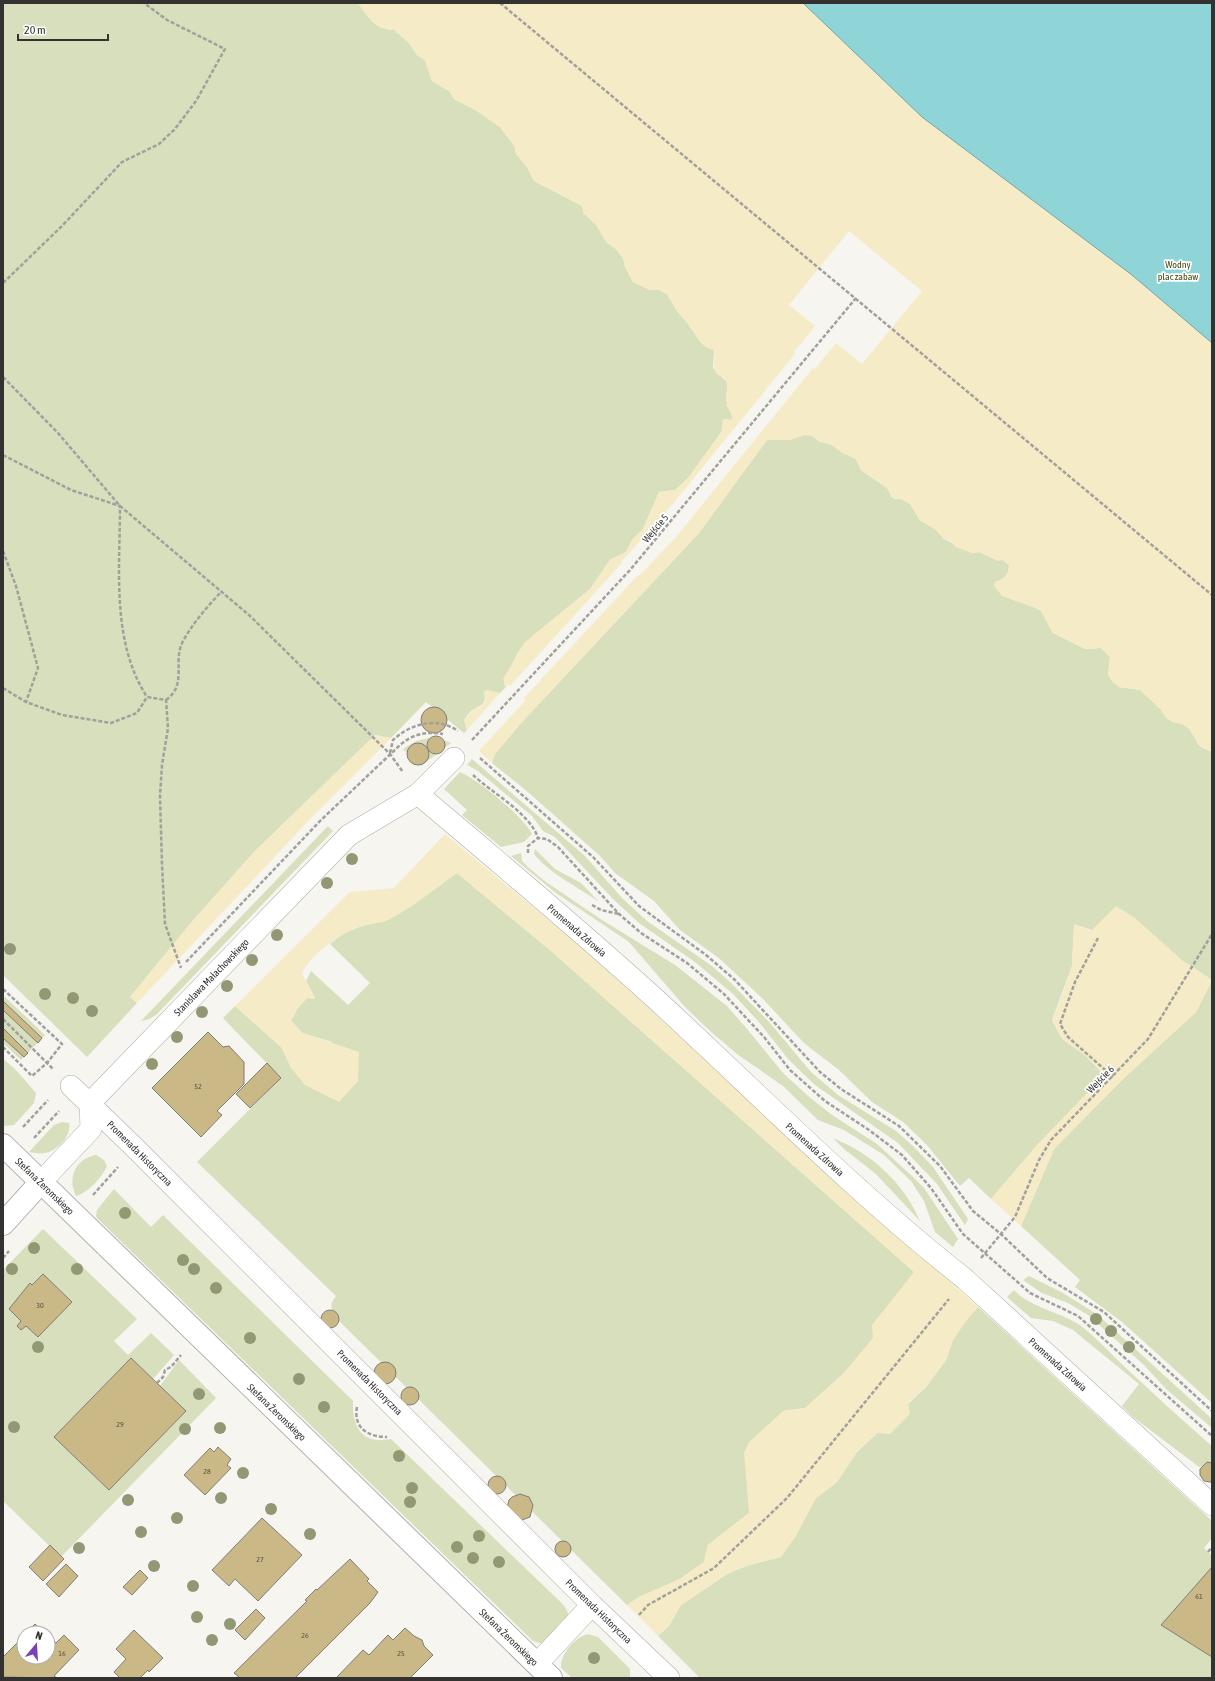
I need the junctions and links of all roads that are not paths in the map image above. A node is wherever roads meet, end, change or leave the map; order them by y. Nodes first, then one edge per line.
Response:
1 (460, 753) road end
2 (418, 794) junction
3 (71, 1086) road end
4 (90, 1103) junction
5 (11, 1138) edge
6 (42, 1182) junction
7 (3, 1224) edge
8 (1212, 1505) edge
9 (592, 1606) junction
10 (544, 1671) edge
11 (669, 1678) edge

1 - 2 street, Stanisława Małachowskiego
2 - 4 street, Stanisława Małachowskiego
2 - 8 street, Promenada Zdrowia
3 - 4 street, Promenada Historyczna
4 - 6 street
4 - 9 street, Promenada Historyczna
5 - 6 street, Stefana Żeromskiego
6 - 7 street
6 - 10 street, Stefana Żeromskiego
9 - 10 street
9 - 11 street, Promenada Historyczna

